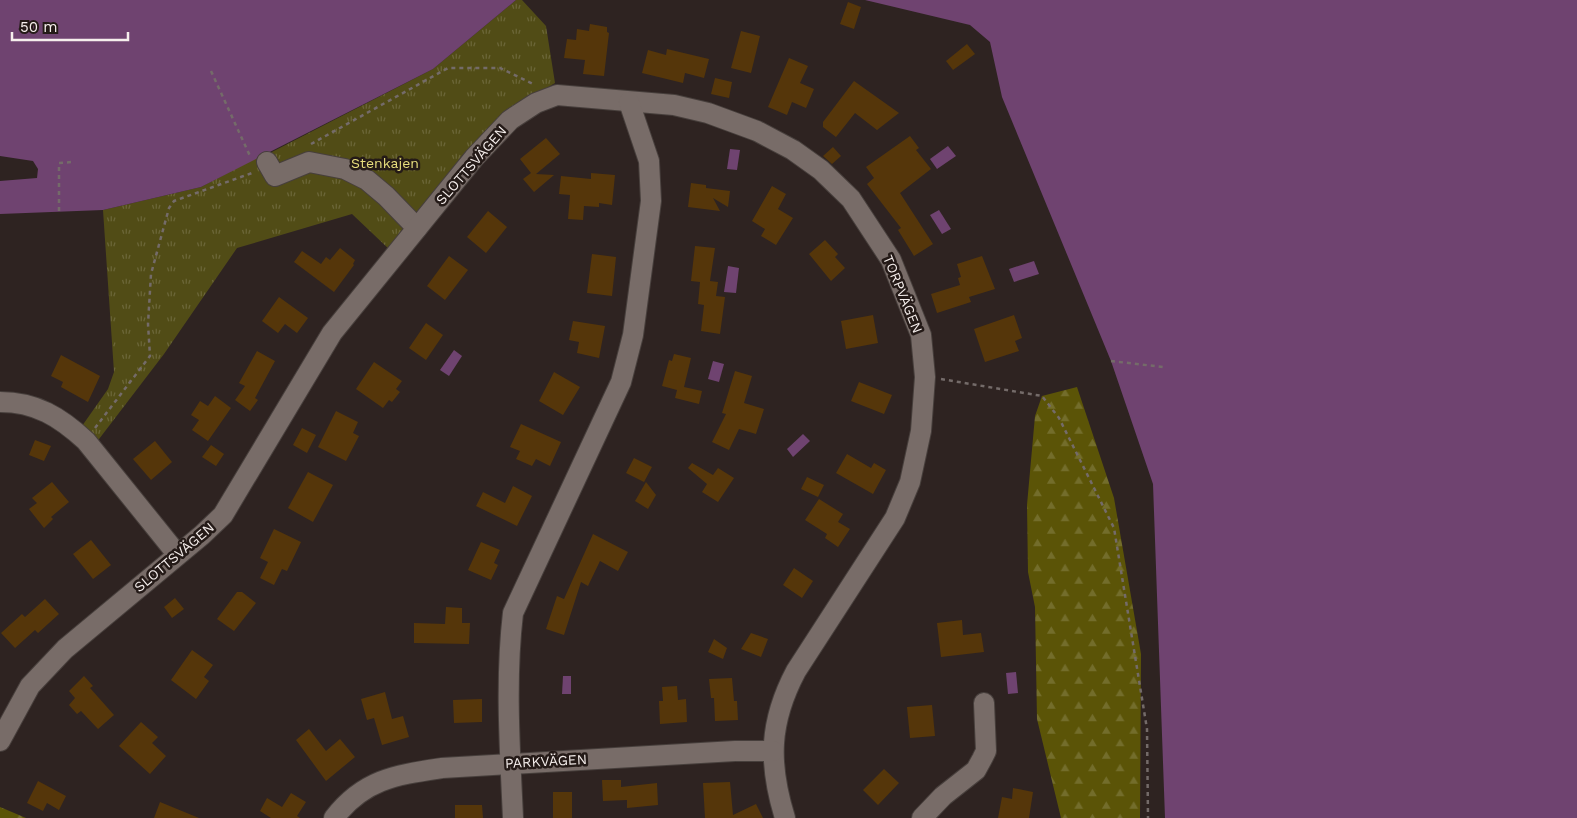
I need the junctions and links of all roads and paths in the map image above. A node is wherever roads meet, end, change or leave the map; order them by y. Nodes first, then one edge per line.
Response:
1 (211, 71) dead end
2 (557, 95) junction
3 (629, 102) junction
4 (305, 147) dead end
5 (72, 162) dead end
6 (263, 163) junction
7 (58, 211) dead end
8 (417, 228) junction
9 (1111, 361) dead end
10 (1163, 367) dead end
11 (925, 378) junction
12 (0, 402) edge
13 (86, 441) junction
14 (177, 554) junction
15 (984, 703) dead end
16 (0, 741) edge
17 (773, 751) junction
18 (510, 763) junction
19 (334, 818) edge
20 (513, 818) edge
21 (785, 818) edge
22 (922, 818) edge
23 (1148, 818) edge

1 - 6 path
2 - 3 street, SLOTTSVÄGEN
2 - 4 path
2 - 8 street, SLOTTSVÄGEN
3 - 11 street, TORPVÄGEN
3 - 18 street
5 - 7 path
6 - 8 street
6 - 13 path
8 - 14 street, SLOTTSVÄGEN
9 - 10 path
11 - 17 street, TORPVÄGEN
11 - 23 path
12 - 13 street
13 - 14 street
14 - 16 street, SLOTTSVÄGEN
15 - 22 street
17 - 18 street, PARKVÄGEN
17 - 21 street, TORPVÄGEN
18 - 19 street, PARKVÄGEN
18 - 20 street

